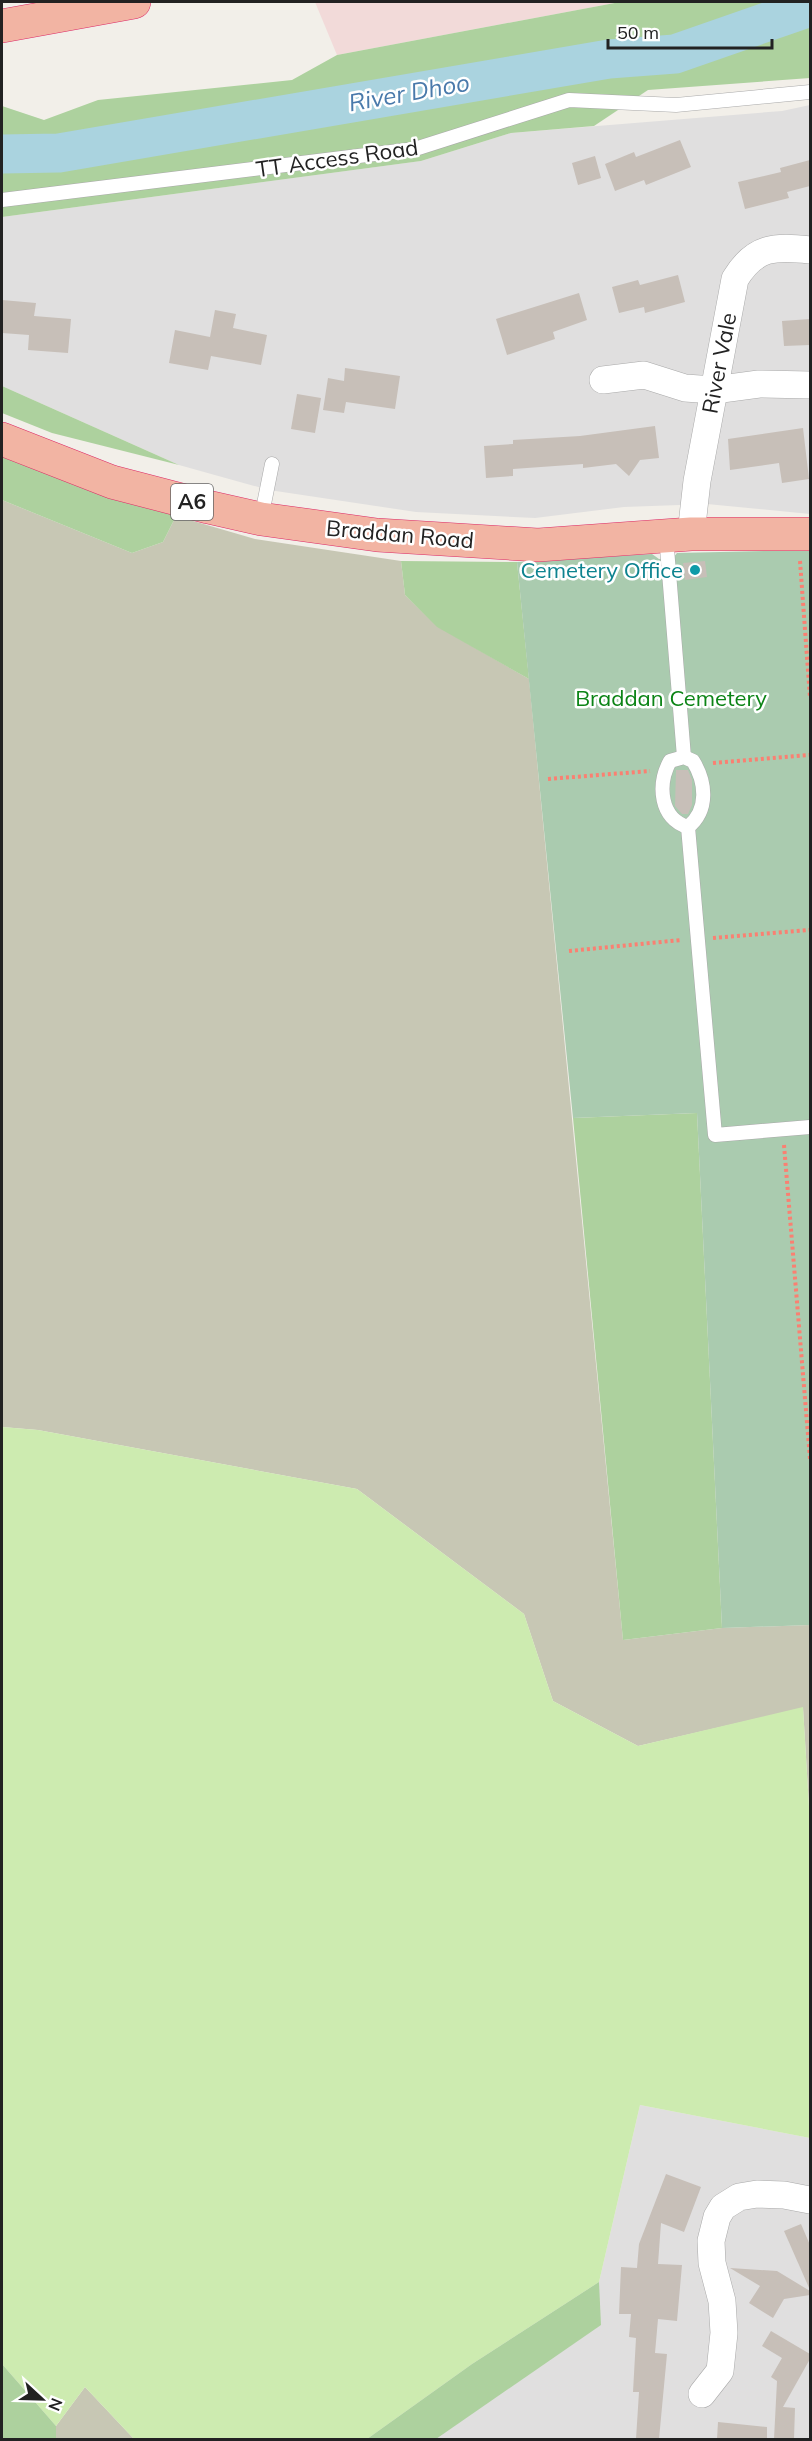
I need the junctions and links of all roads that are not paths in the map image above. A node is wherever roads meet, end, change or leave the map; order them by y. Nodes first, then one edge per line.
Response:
1 (134, 2) edge
2 (47, 9) edge
3 (2, 26) edge
4 (810, 92) edge
5 (2, 200) edge
6 (810, 250) edge
7 (603, 380) dead end
8 (810, 385) edge
9 (714, 390) junction
10 (2, 439) edge
11 (272, 464) dead end
12 (261, 519) junction
13 (804, 534) edge
14 (679, 535) junction
15 (690, 761) junction
16 (688, 827) junction
17 (810, 1127) edge
18 (810, 2200) edge
19 (702, 2394) dead end

1 - 2 highway
2 - 3 highway
4 - 5 lane, TT Access Road
6 - 9 street, River Vale
7 - 9 street
8 - 9 street
9 - 14 street, River Vale
10 - 12 highway, Braddan Road / A6
11 - 12 lane
12 - 14 highway, Braddan Road / A6
13 - 14 highway, Braddan Road / A6
14 - 15 lane
15 - 16 lane
15 - 16 lane
16 - 17 lane
18 - 19 street

